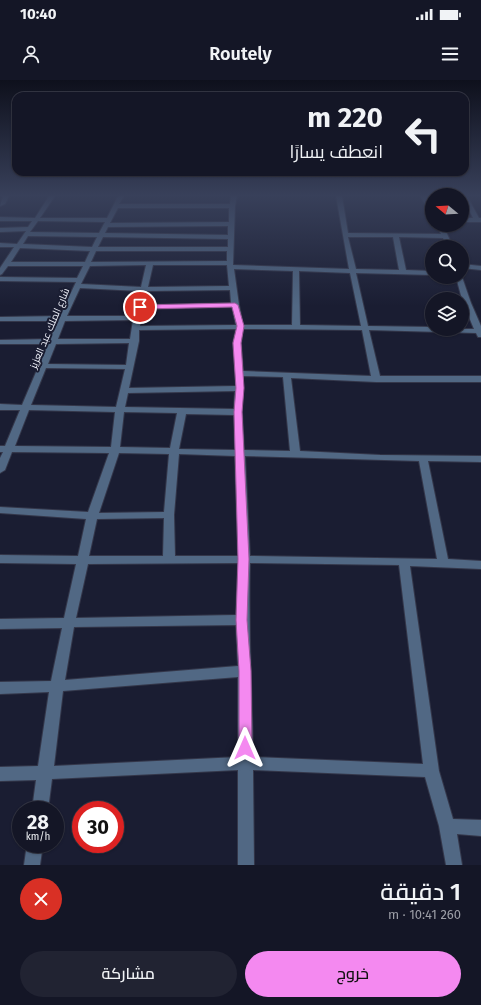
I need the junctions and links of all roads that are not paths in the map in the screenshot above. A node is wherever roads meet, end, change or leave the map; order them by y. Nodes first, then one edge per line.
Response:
1 (27, 233) edge
2 (52, 233) edge
3 (102, 233) edge
4 (231, 233) edge
5 (444, 233) edge
6 (345, 235) joint
7 (100, 236) junction
8 (396, 236) junction
9 (446, 236) junction
10 (231, 237) junction
11 (447, 240) edge
12 (19, 245) junction
13 (0, 246) edge
14 (94, 250) junction
15 (231, 250) junction
16 (150, 263) junction
17 (88, 264) junction
18 (230, 265) junction
19 (469, 267) edge
20 (481, 268) edge
21 (2, 269) edge
22 (296, 269) junction
23 (353, 271) junction
24 (403, 272) junction
25 (425, 273) edge
26 (0, 279) edge
27 (80, 283) junction
28 (461, 284) edge
29 (233, 288) junction
30 (145, 289) junction
31 (235, 305) junction
32 (140, 307) junction
33 (137, 318) junction
34 (0, 319) edge
35 (62, 319) junction
36 (240, 326) junction
37 (365, 327) junction
38 (136, 328) junction
39 (296, 328) junction
40 (480, 333) edge
41 (54, 340) junction
42 (135, 341) junction
43 (0, 342) edge
44 (44, 366) junction
45 (130, 367) junction
46 (239, 374) junction
47 (287, 376) junction
48 (376, 379) junction
49 (481, 379) edge
50 (240, 388) junction
51 (124, 391) junction
52 (0, 406) edge
53 (26, 407) junction
54 (120, 410) junction
55 (182, 411) junction
56 (238, 412) junction
57 (4, 449) edge
58 (115, 450) junction
59 (174, 452) junction
60 (239, 453) junction
61 (295, 454) junction
62 (422, 459) junction
63 (481, 459) edge
64 (0, 470) edge
65 (0, 510) edge
66 (170, 514) junction
67 (92, 516) junction
68 (169, 558) junction
69 (0, 559) edge
70 (244, 559) junction
71 (83, 561) junction
72 (404, 561) junction
73 (442, 562) junction
74 (481, 565) edge
75 (242, 620) junction
76 (69, 623) junction
77 (0, 624) edge
78 (245, 671) junction
79 (57, 686) junction
80 (0, 688) edge
81 (245, 763) junction
82 (431, 771) junction
83 (45, 773) junction
84 (0, 774) edge
85 (41, 801) edge
86 (447, 826) junction
87 (481, 828) edge
88 (34, 853) edge
89 (32, 865) edge
90 (246, 865) edge
91 (454, 865) edge

1 - 12 street
2 - 7 street
3 - 7 street, شارع الملك عبد العزيز
4 - 10 street
5 - 9 street
6 - 8 street
6 - 23 street
7 - 10 street
7 - 14 street, شارع الملك عبد العزيز
8 - 9 street
8 - 24 street
9 - 11 street
10 - 15 street
12 - 13 street
12 - 14 street
12 - 21 street
14 - 15 street
14 - 17 street, شارع الملك عبد العزيز
15 - 18 street
16 - 17 street
16 - 18 street
16 - 30 street
17 - 21 street
17 - 27 street, شارع الملك عبد العزيز
18 - 22 street
18 - 29 street
19 - 20 street
22 - 23 street
22 - 39 street
23 - 24 street
23 - 37 street
24 - 25 street
26 - 27 street
27 - 30 street
27 - 35 street, شارع الملك عبد العزيز
28 - 40 street
29 - 30 street
29 - 31 street
30 - 32 street
31 - 32 street
31 - 36 street
32 - 33 street
33 - 35 street
33 - 38 street
34 - 35 street
35 - 41 street, شارع الملك عبد العزيز
36 - 38 street
36 - 39 street
36 - 46 street
37 - 39 street
37 - 40 street
37 - 48 street
38 - 42 street
41 - 42 street
41 - 43 street
41 - 44 street, شارع الملك عبد العزيز
42 - 45 street
44 - 45 street
44 - 53 street, شارع الملك عبد العزيز
45 - 51 street
46 - 47 street
46 - 50 street
47 - 48 street
47 - 61 street
48 - 49 street
50 - 51 street
50 - 56 street
51 - 54 street
52 - 53 street
53 - 54 street
53 - 57 street, شارع الملك عبد العزيز
54 - 55 street
54 - 58 street
55 - 56 street
55 - 59 street
56 - 60 street
57 - 58 street
57 - 64 street, شارع الملك عبد العزيز
58 - 59 street
58 - 67 street
59 - 60 street
59 - 66 street
60 - 61 street
60 - 70 street
61 - 62 street
62 - 63 street
62 - 73 street
65 - 67 street
66 - 67 street
66 - 68 street
67 - 71 street
68 - 70 street
68 - 71 street
69 - 71 street
70 - 72 street
70 - 75 street
71 - 76 street
72 - 73 street
72 - 82 street
73 - 74 street
75 - 76 street
75 - 78 street
76 - 77 street
76 - 79 street
78 - 79 street
78 - 81 street
79 - 80 street
79 - 83 street
81 - 82 street
81 - 83 street
81 - 90 street
82 - 86 street
83 - 84 street
83 - 85 street
86 - 87 street
86 - 91 street
88 - 89 street

